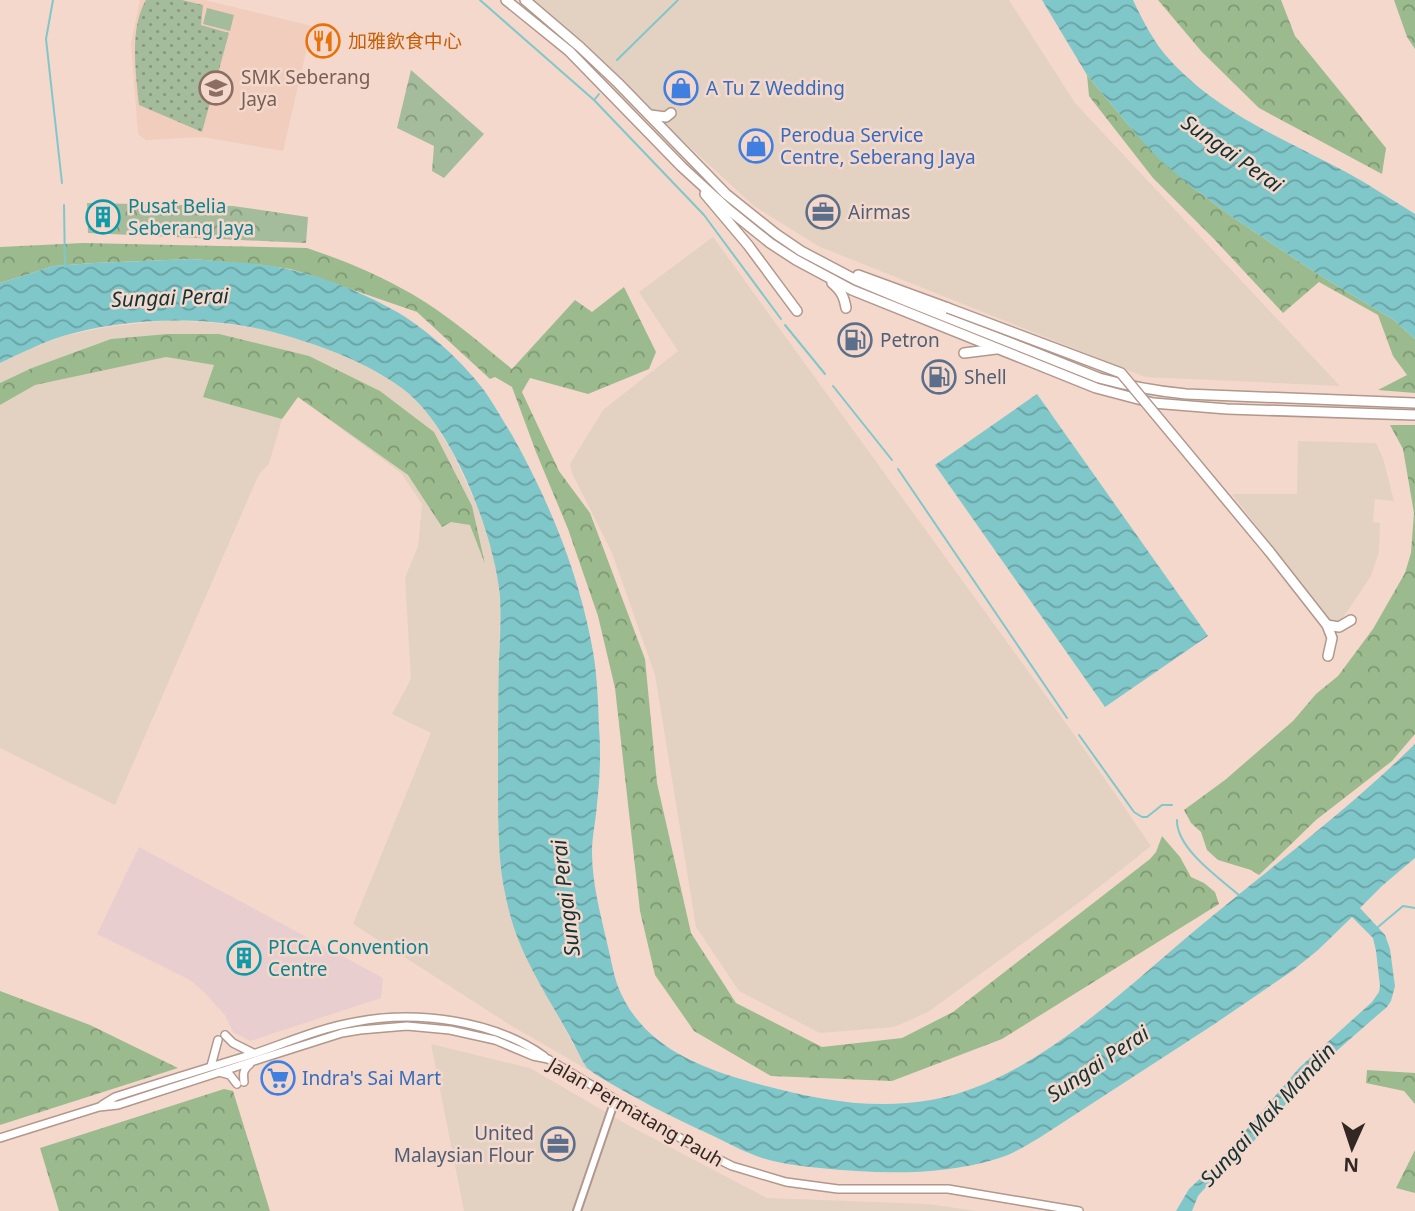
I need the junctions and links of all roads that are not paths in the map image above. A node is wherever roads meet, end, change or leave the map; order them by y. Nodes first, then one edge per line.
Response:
1 (506, 0) edge
2 (525, 0) edge
3 (671, 113) dead end
4 (650, 115) junction
5 (682, 167) junction
6 (821, 268) junction
7 (846, 308) dead end
8 (797, 311) dead end
9 (998, 349) junction
10 (964, 353) dead end
11 (1415, 403) edge
12 (1415, 415) edge
13 (1351, 620) dead end
14 (1327, 625) junction
15 (1328, 656) dead end
16 (255, 1057) junction
17 (215, 1069) junction
18 (615, 1100) junction
19 (0, 1138) edge
20 (577, 1211) edge
21 (1079, 1211) edge

1 - 5 highway
2 - 4 highway
3 - 4 highway
4 - 6 highway
5 - 6 highway
5 - 8 highway
6 - 7 highway
6 - 9 highway
6 - 11 highway
6 - 14 highway, bridge
9 - 10 highway
9 - 12 highway
13 - 14 highway
14 - 15 highway
16 - 17 main road
16 - 17 main road
16 - 17 main road
16 - 18 main road, Jalan Permatang Pauh
17 - 19 main road
18 - 20 main road
18 - 21 main road, Jalan Permatang Pauh

